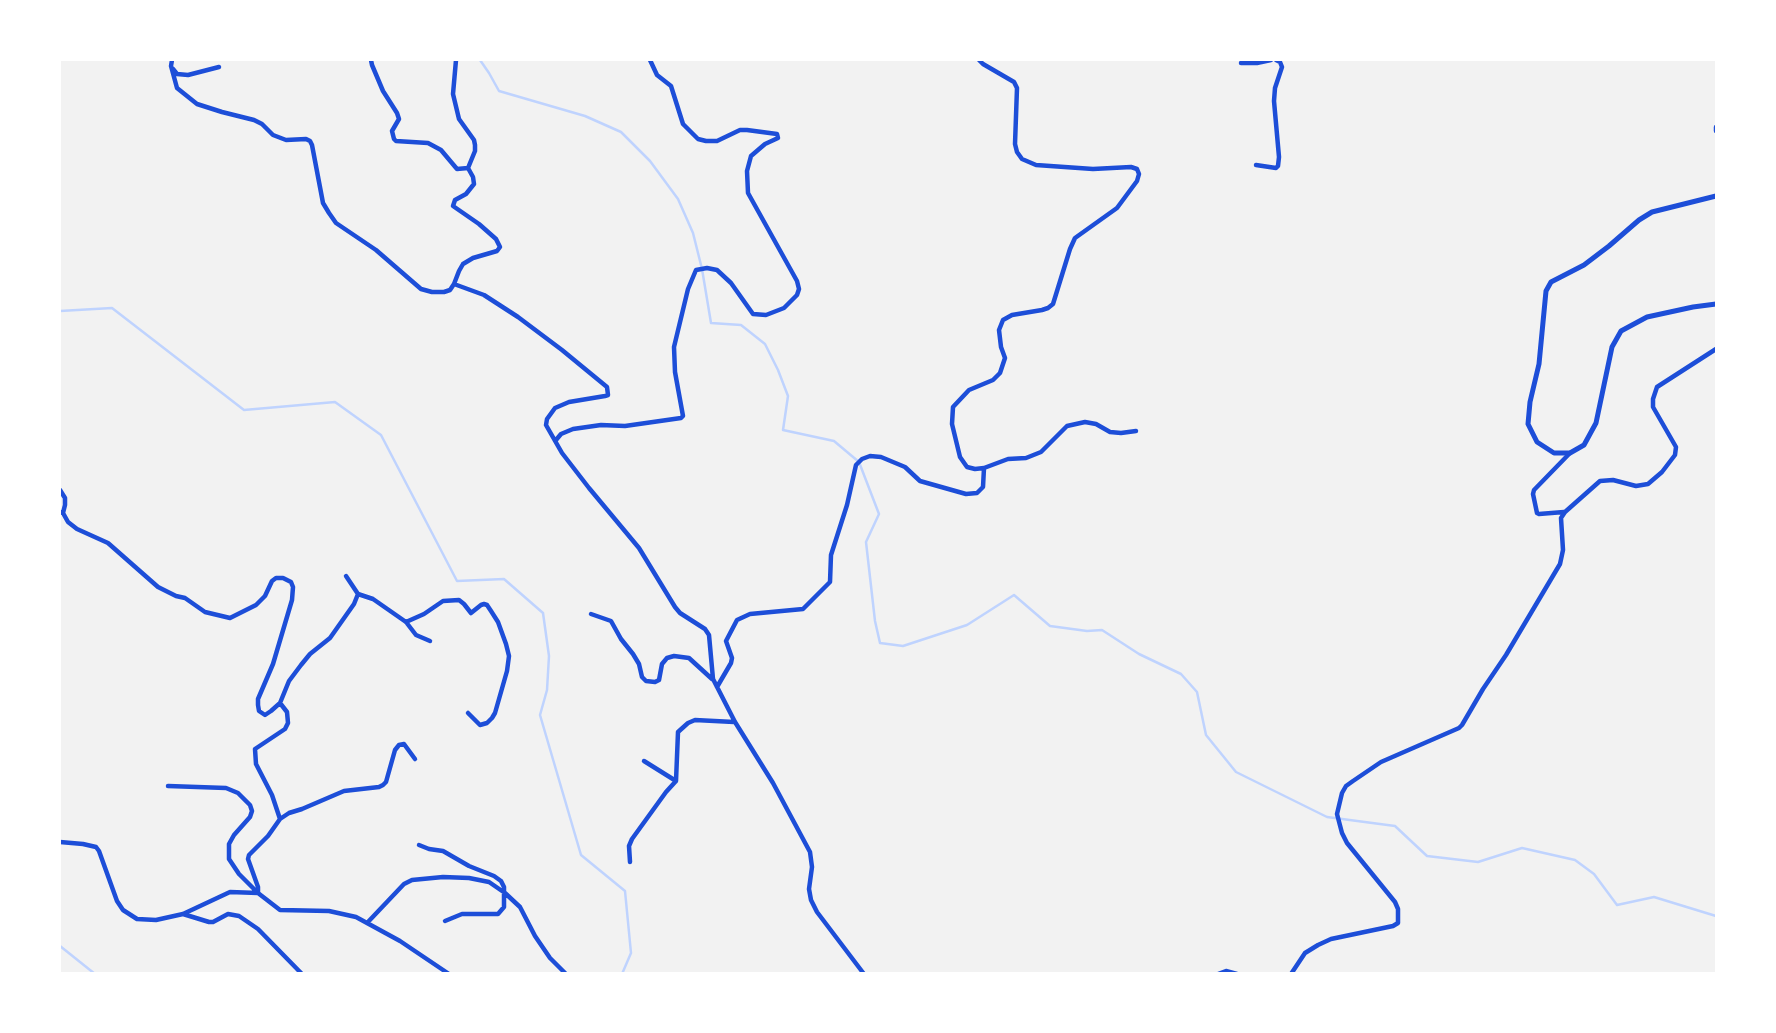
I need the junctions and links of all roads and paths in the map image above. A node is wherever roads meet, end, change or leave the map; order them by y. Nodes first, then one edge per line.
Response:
1 (172, 60) edge
2 (371, 60) edge
3 (456, 60) edge
4 (650, 60) edge
5 (979, 60) edge
6 (1274, 60) edge
7 (1241, 63) dead end
8 (171, 66) junction
9 (219, 67) dead end
10 (1256, 165) dead end
11 (468, 168) junction
12 (1717, 196) edge
13 (454, 284) junction
14 (1717, 304) edge
15 (1717, 349) edge
16 (1136, 431) dead end
17 (556, 440) junction
18 (1570, 453) junction
19 (984, 468) junction
20 (60, 490) edge
21 (61, 512) edge
22 (1565, 512) junction
23 (346, 576) dead end
24 (358, 594) junction
25 (591, 614) dead end
26 (406, 622) junction
27 (430, 641) dead end
28 (712, 679) junction
29 (717, 687) junction
30 (280, 703) junction
31 (468, 713) dead end
32 (735, 722) junction
33 (415, 759) dead end
34 (644, 761) dead end
35 (676, 781) junction
36 (168, 786) dead end
37 (281, 819) junction
38 (60, 842) edge
39 (419, 845) dead end
40 (631, 862) dead end
41 (505, 892) junction
42 (258, 893) junction
43 (183, 914) junction
44 (444, 921) dead end
45 (367, 923) junction
46 (1230, 972) edge
47 (302, 974) edge
48 (449, 974) edge
49 (566, 974) edge
50 (864, 974) edge
51 (1218, 974) edge
52 (1237, 974) edge
53 (1290, 974) edge

1 - 8 street
2 - 11 street
3 - 11 street
4 - 17 street
5 - 19 street
6 - 7 street
6 - 10 street
8 - 9 street
8 - 13 street
11 - 13 street
12 - 18 street
13 - 17 street
14 - 18 street
15 - 22 street
16 - 19 street
17 - 28 street
18 - 22 street
19 - 29 street
20 - 21 street
21 - 30 street
22 - 53 street
23 - 24 street
24 - 26 street
24 - 30 street
25 - 28 street
26 - 27 street
26 - 31 street
28 - 29 street
29 - 32 street
30 - 37 street
32 - 35 street
32 - 50 street
33 - 37 street
34 - 35 street
35 - 40 street
36 - 42 street
37 - 42 street
38 - 43 street
39 - 41 street
41 - 44 street
41 - 45 street
41 - 49 street
42 - 43 street
42 - 45 street
43 - 47 street
45 - 48 street
46 - 51 street
46 - 52 street

